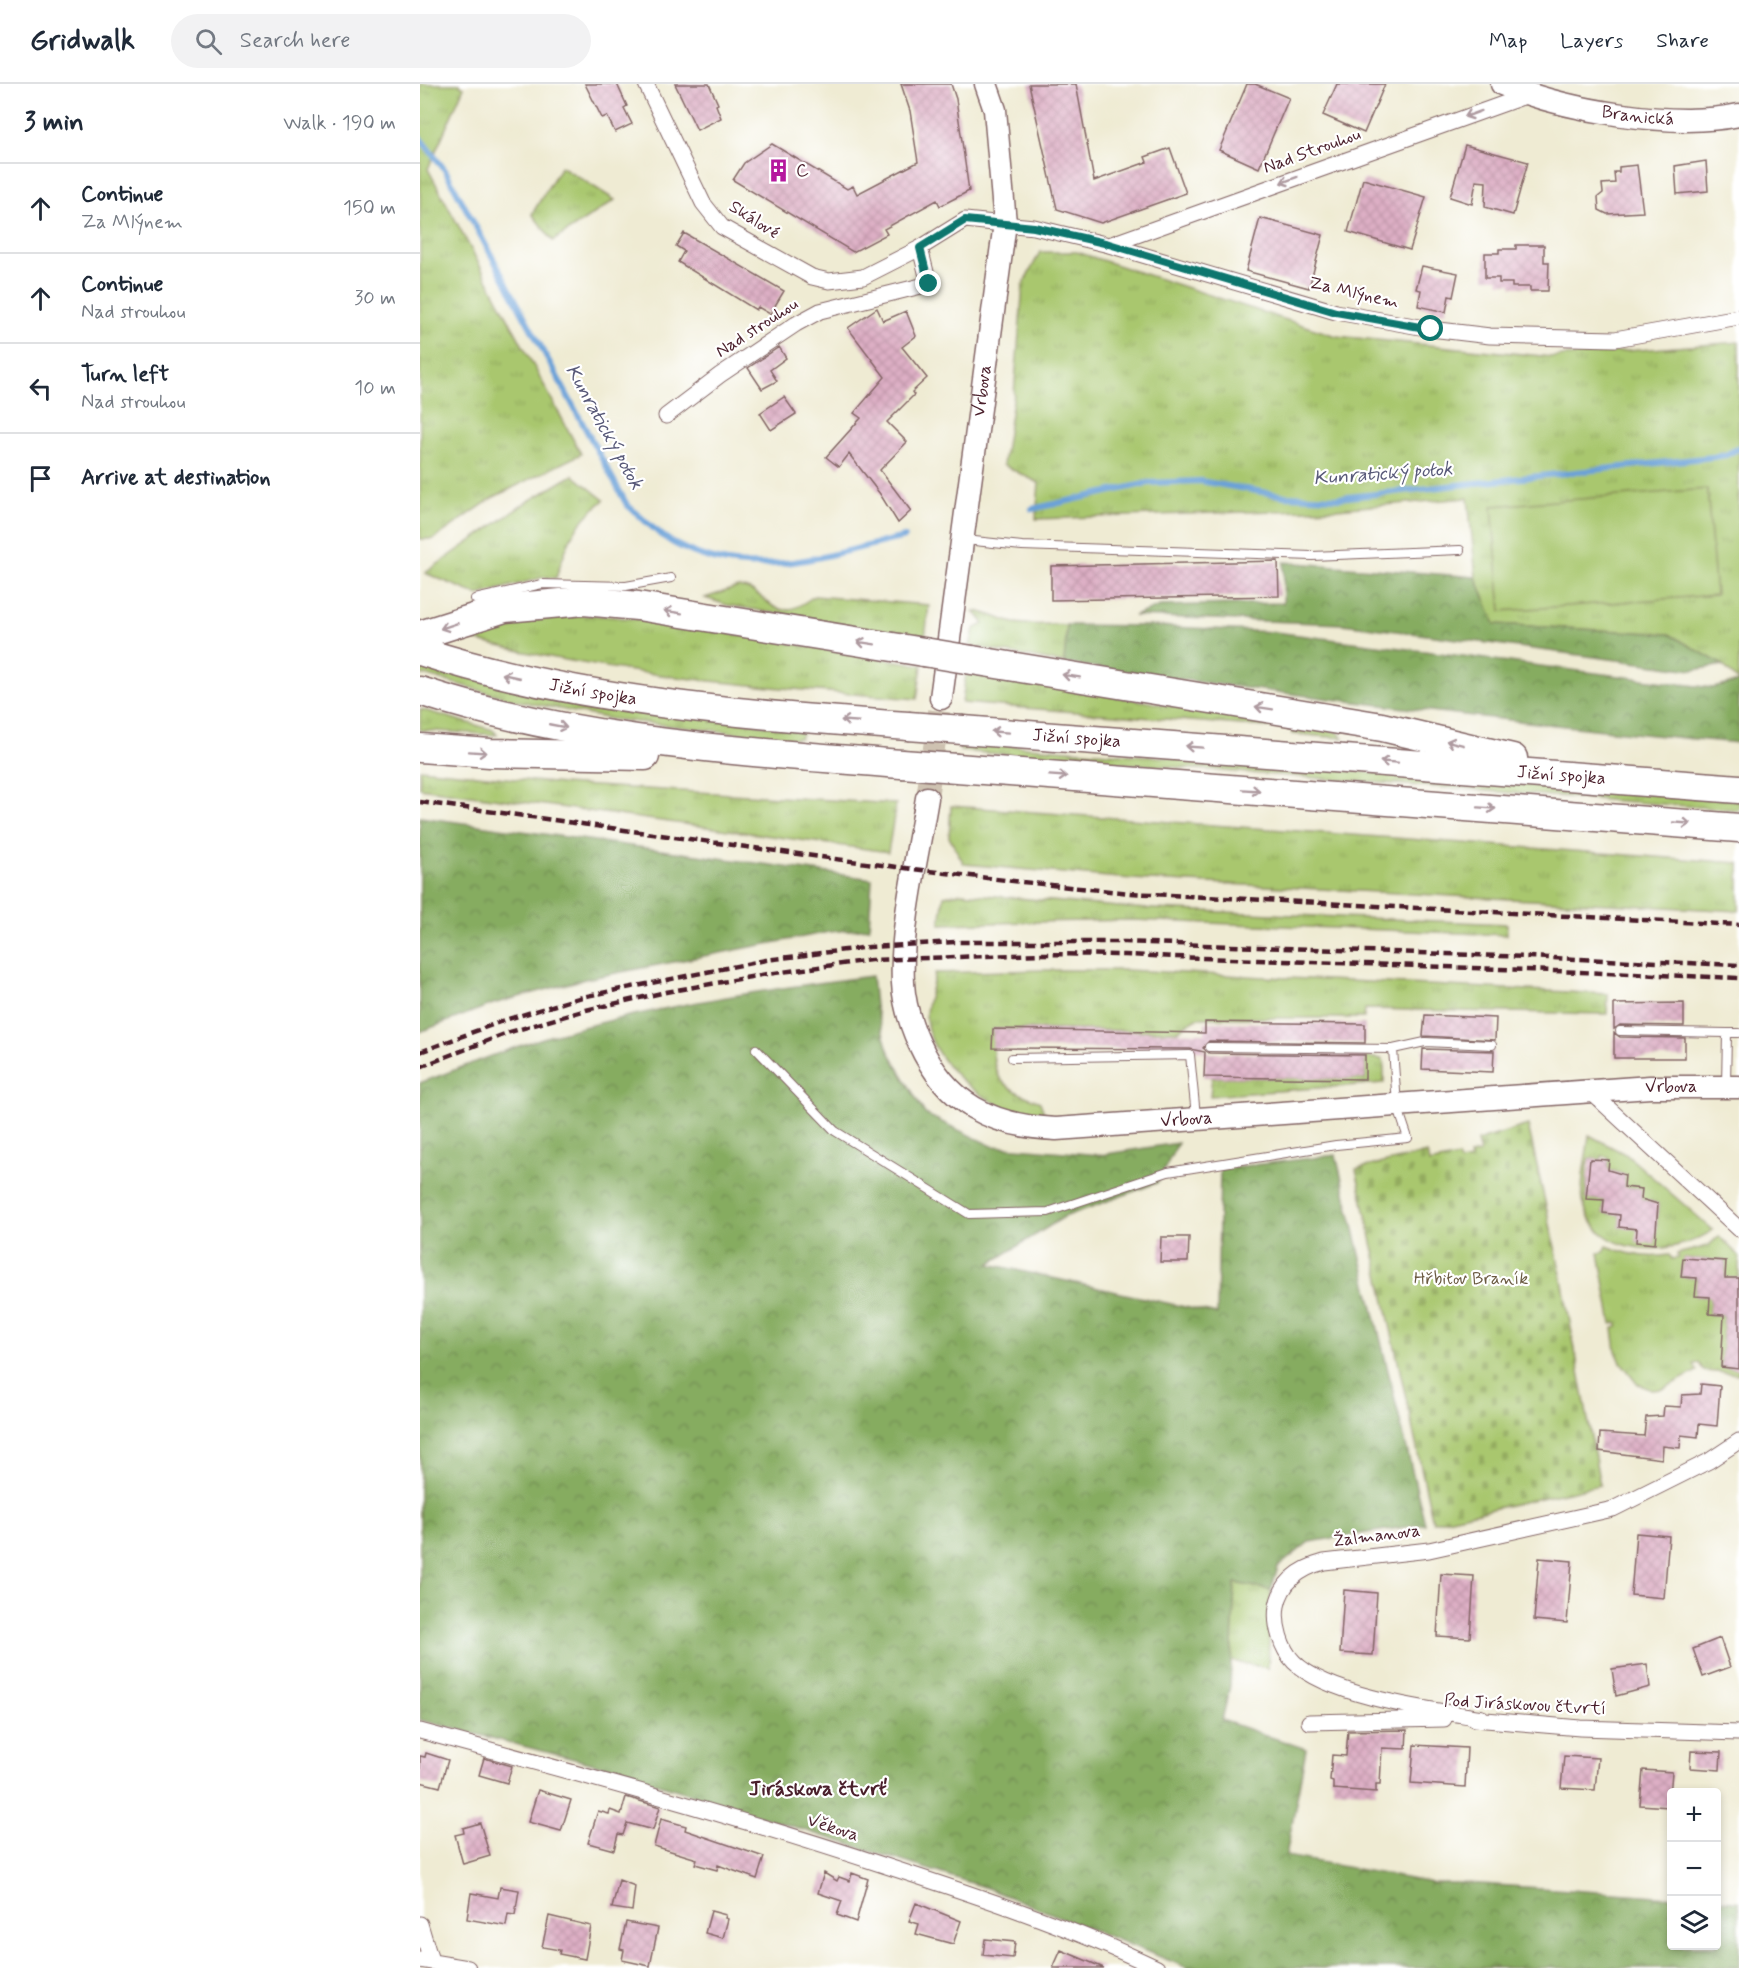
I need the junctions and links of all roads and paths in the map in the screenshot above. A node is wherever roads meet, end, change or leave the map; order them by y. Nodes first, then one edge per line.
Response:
1 (646, 84) edge
2 (986, 84) edge
3 (1502, 84) edge
4 (1528, 95) junction
5 (1739, 115) edge
6 (1005, 223) junction
7 (1109, 244) junction
8 (920, 248) junction
9 (1739, 317) edge
10 (666, 416) dead end
11 (963, 540) junction
12 (1461, 550) dead end
13 (672, 578) dead end
14 (475, 599) dead end
15 (425, 647) edge
16 (420, 691) edge
17 (941, 698) tunnel mouth
18 (420, 748) edge
19 (845, 759) junction
20 (1594, 777) junction
21 (1739, 789) edge
22 (927, 798) tunnel mouth
23 (1739, 828) edge
24 (1620, 1031) dead end
25 (1727, 1033) junction
26 (1739, 1033) edge
27 (1492, 1045) dead end
28 (1209, 1047) dead end
29 (756, 1049) dead end
30 (1393, 1049) junction
31 (1012, 1058) dead end
32 (1733, 1087) edge
33 (1591, 1092) junction
34 (1397, 1105) junction
35 (1196, 1120) junction
36 (1739, 1229) edge
37 (1739, 1441) edge
38 (1482, 1718) junction
39 (1309, 1722) dead end
40 (420, 1731) edge
41 (1739, 1733) edge
42 (420, 1924) edge
43 (425, 1960) edge
44 (453, 1966) edge
45 (468, 1968) edge
46 (1157, 1968) edge

1 - 8 street, Skálové
2 - 6 main road, Vrbova
3 - 4 main road, Branická
4 - 5 main road, Branická
4 -> 7 street, Nad Strouhou
6 - 7 street, Za Mlýnem
6 - 8 street
6 - 11 main road, Vrbova
7 - 9 street, Za Mlýnem
8 - 10 street, Nad strouhou
11 - 12 lane
11 - 17 main road, Vrbova
13 - 14 lane
20 -> 15 highway, Jižní spojka, bridge
20 -> 15 highway, bridge
16 -> 19 highway
18 -> 19 highway
19 -> 23 highway, bridge
20 - 21 highway, Jižní spojka
22 - 35 main road, Vrbova
24 - 25 lane
25 - 26 lane
25 - 32 lane
27 - 30 lane
28 - 30 lane
29 - 34 lane
30 - 34 lane
31 - 35 lane
32 - 33 main road, Vrbova
33 - 34 main road, Vrbova
33 - 36 street
34 - 35 main road, Vrbova
37 - 38 street, Žalmanova
38 - 39 street, Pod Jiráskovou čtvrtí
38 - 41 street, Pod Jiráskovou čtvrtí
40 - 46 street, Věkova
42 - 43 street
43 - 44 street
44 - 45 street

